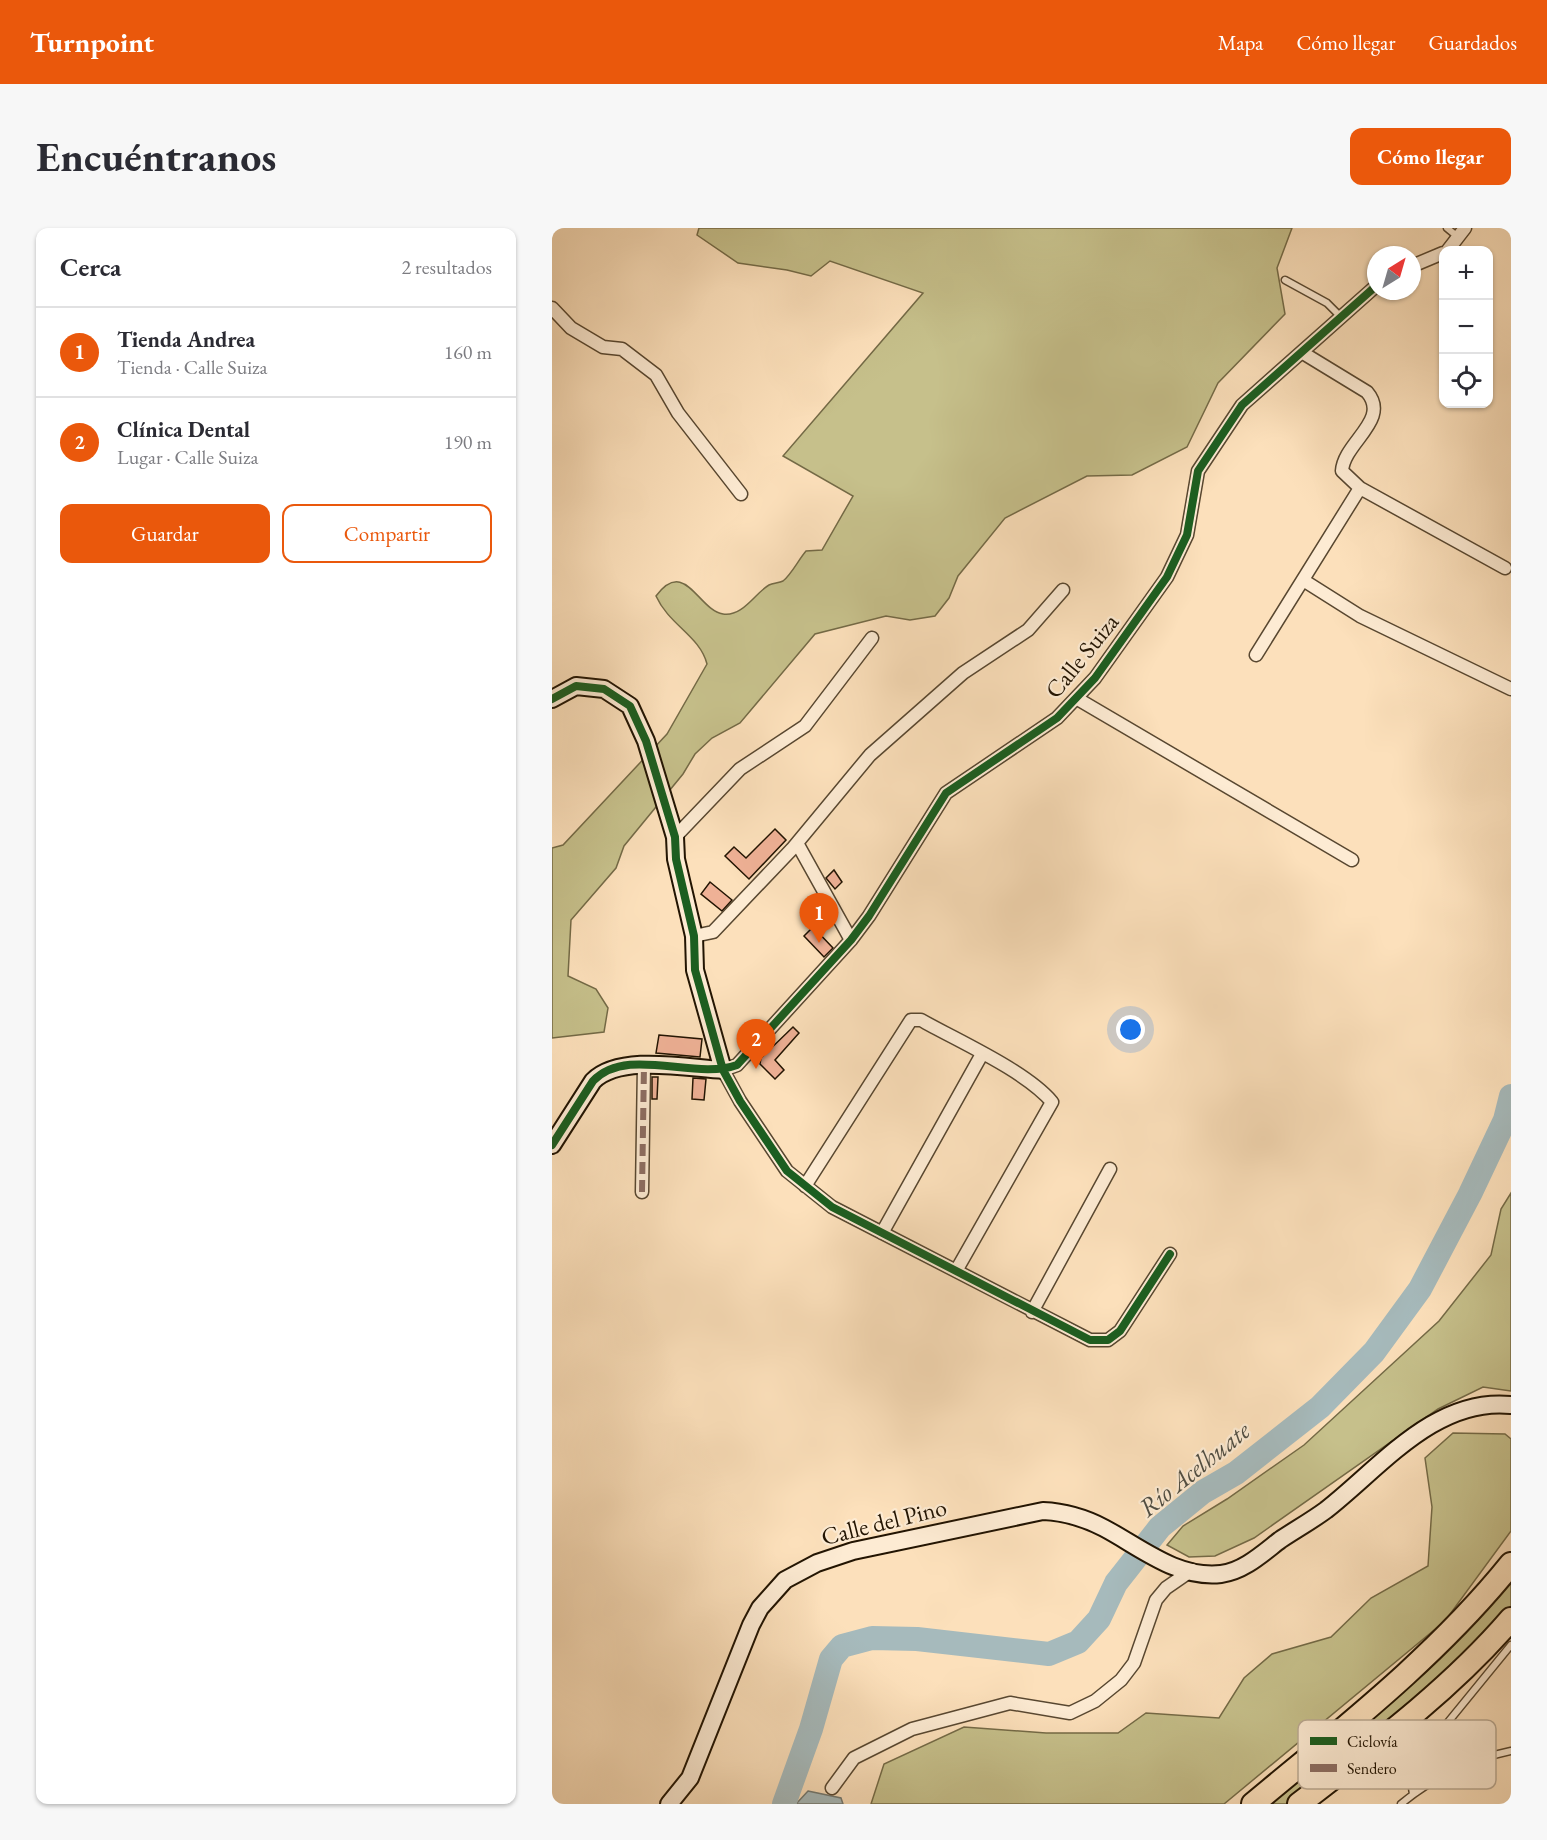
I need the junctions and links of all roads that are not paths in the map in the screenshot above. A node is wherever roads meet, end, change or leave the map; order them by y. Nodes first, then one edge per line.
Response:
1 (1447, 228) edge
2 (1477, 228) edge
3 (1462, 232) edge
4 (1451, 246) edge
5 (1439, 255) edge
6 (1421, 262) edge
7 (1286, 280) dead end
8 (1367, 294) edge
9 (552, 308) edge
10 (1342, 318) junction
11 (1303, 353) junction
12 (1360, 488) junction
13 (741, 494) dead end
14 (1505, 568) dead end
15 (1303, 580) junction
16 (1063, 590) dead end
17 (872, 638) dead end
18 (1256, 655) dead end
19 (1511, 689) edge
20 (1076, 698) junction
21 (552, 699) edge
22 (675, 837) junction
23 (797, 843) junction
24 (1352, 860) dead end
25 (694, 936) junction
26 (851, 940) junction
27 (982, 1054) junction
28 (644, 1065) junction
29 (723, 1070) junction
30 (552, 1145) edge
31 (1110, 1169) dead end
32 (805, 1186) junction
33 (642, 1192) dead end
34 (882, 1233) junction
35 (1170, 1254) dead end
36 (956, 1271) junction
37 (1032, 1312) junction
38 (1511, 1405) edge
39 (1511, 1563) edge
40 (1192, 1570) junction
41 (1511, 1619) edge
42 (1511, 1645) edge
43 (1353, 1720) edge
44 (1405, 1720) edge
45 (1450, 1720) edge
46 (1511, 1751) edge
47 (1496, 1756) edge
48 (1298, 1766) edge
49 (832, 1788) dead end
50 (1318, 1789) edge
51 (1412, 1789) edge
52 (1422, 1789) edge
53 (1413, 1794) junction
54 (669, 1804) edge
55 (1253, 1804) edge
56 (1299, 1804) edge
57 (1401, 1804) edge

1 - 3 lane
2 - 3 street
3 - 4 street
5 - 6 street
7 - 10 lane
8 - 10 street, Calle Suiza
9 - 13 street
10 - 11 street, Calle Suiza
11 - 12 street
11 - 20 street, Calle Suiza
12 - 14 street
12 - 15 street
15 - 18 street
15 - 19 street
16 - 23 street
17 - 22 street
20 - 24 street
20 - 26 street, Calle Suiza
21 - 22 main road
22 - 25 main road
23 - 25 street
23 - 26 street
25 - 29 main road
26 - 29 street, Calle Suiza
27 - 32 street
27 - 34 street
27 - 36 street
28 - 29 main road
28 - 30 main road
28 - 33 street
29 - 32 street
31 - 37 street
32 - 34 street
34 - 36 street
35 - 37 street
36 - 37 street
38 - 40 main road, Calle del Pino
39 - 43 highway
40 - 49 street
40 - 54 main road, Calle del Pino
41 - 44 highway
42 - 45 lane
46 - 47 lane
48 - 55 highway
50 - 56 highway
51 - 53 lane
52 - 53 lane
53 - 57 lane

